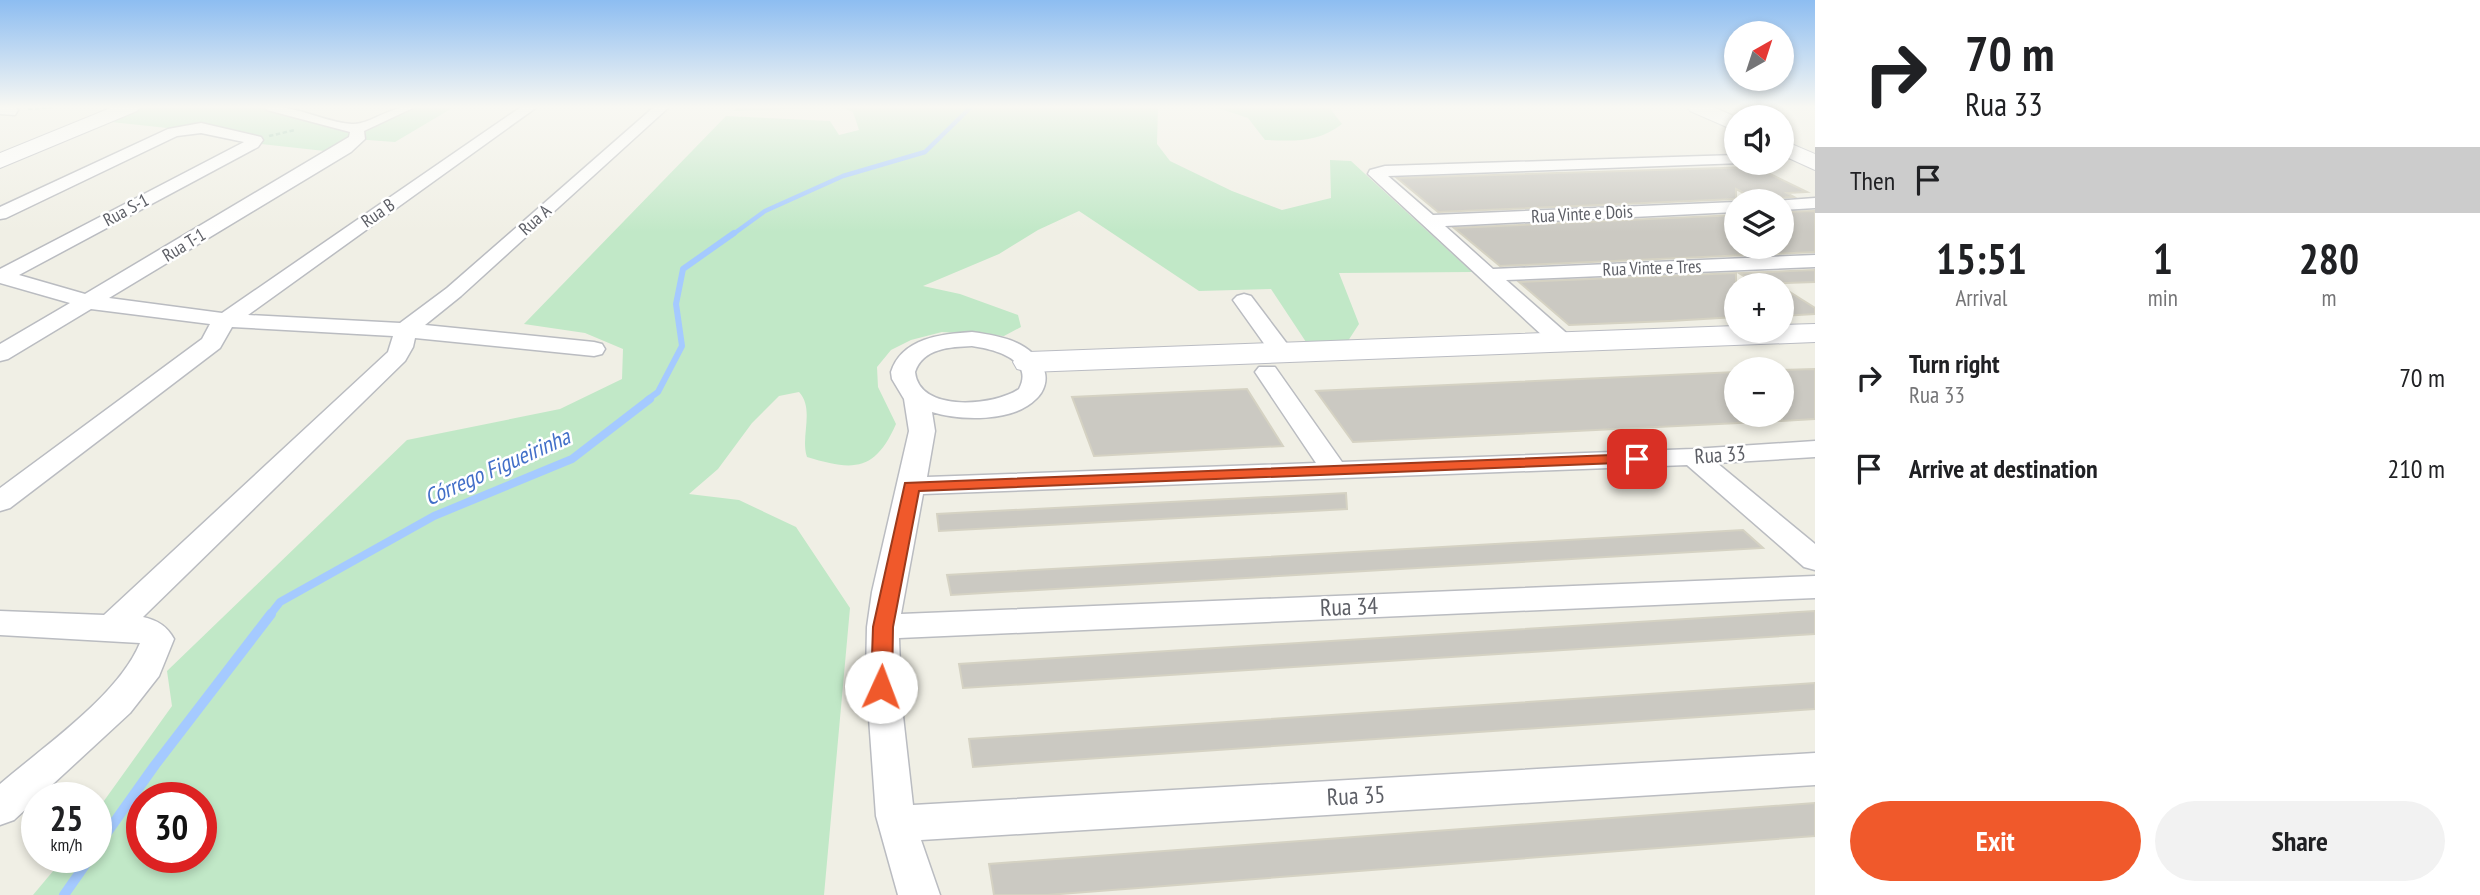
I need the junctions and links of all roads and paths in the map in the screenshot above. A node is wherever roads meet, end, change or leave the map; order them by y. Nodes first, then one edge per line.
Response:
1 (29, 149) edge
2 (138, 149) edge
3 (241, 149) edge
4 (345, 149) edge
5 (470, 149) edge
6 (615, 149) edge
7 (1724, 160) edge
8 (0, 161) edge
9 (1815, 203) edge
10 (1794, 204) edge
11 (1724, 208) edge
12 (0, 214) edge
13 (1428, 221) junction
14 (1815, 261) edge
15 (1488, 275) junction
16 (0, 276) edge
17 (1244, 300) dead end
18 (88, 302) junction
19 (226, 320) junction
20 (405, 330) junction
21 (1815, 333) edge
22 (1564, 343) junction
23 (594, 349) dead end
24 (1815, 349) edge
25 (0, 354) edge
26 (1275, 363) junction
27 (1032, 371) junction
28 (915, 394) junction
29 (952, 410) junction
30 (922, 431) junction
31 (1815, 449) edge
32 (1693, 457) junction
33 (1334, 469) junction
34 (911, 486) junction
35 (0, 502) edge
36 (1815, 560) edge
37 (1815, 587) edge
38 (0, 623) edge
39 (113, 626) junction
40 (883, 627) junction
41 (1815, 769) edge
42 (0, 808) edge
43 (897, 824) junction
44 (919, 895) edge

1 - 8 street
2 - 12 street
3 - 16 street, Rua S-1
4 - 18 street, Rua T-1
5 - 19 street, Rua B
6 - 20 street, Rua A
7 - 13 street
9 - 10 street
11 - 13 street, Rua Vinte e Dois
13 - 15 street
14 - 15 street, Rua Vinte e Tres
15 - 22 street
16 - 18 street
17 - 26 street
18 - 19 street
18 - 25 street, Rua T-1
19 - 20 street
19 - 35 street, Rua B
20 - 23 street
20 - 39 street
21 - 22 street
22 - 26 street
24 - 26 street
26 - 27 street
26 - 33 street
27 - 28 street
27 - 29 street
28 - 29 street
28 - 30 street
29 - 30 street
30 - 34 street
31 - 32 street, Rua 33
32 - 33 street, Rua 33
32 - 36 street
33 - 34 street, Rua 33
34 - 40 street
37 - 40 street, Rua 34
38 - 39 street
39 - 42 street
40 - 43 street
41 - 43 street, Rua 35
43 - 44 street

